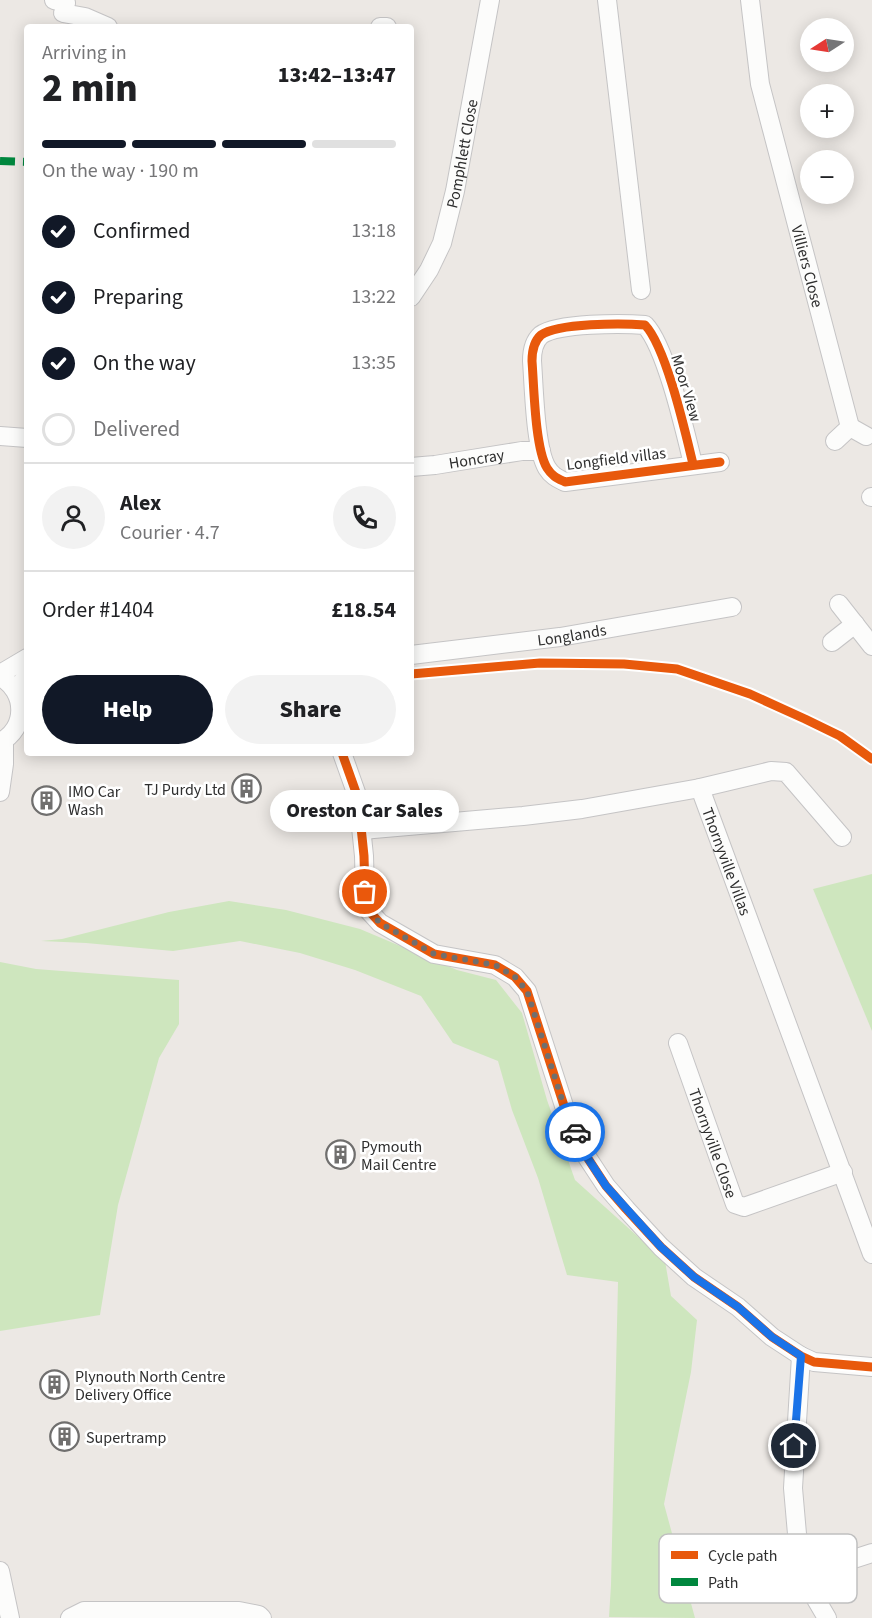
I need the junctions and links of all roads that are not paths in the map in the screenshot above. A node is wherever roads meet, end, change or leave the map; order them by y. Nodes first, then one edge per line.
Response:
1 (490, 0) edge
2 (607, 0) edge
3 (750, 0) edge
4 (62, 8) edge
5 (101, 24) edge
6 (641, 290) dead end
7 (414, 292) edge
8 (645, 324) joint
9 (850, 427) junction
10 (866, 435) dead end
11 (0, 436) edge
12 (24, 438) edge
13 (835, 441) dead end
14 (541, 451) junction
15 (720, 462) dead end
16 (693, 464) junction
17 (414, 467) edge
18 (839, 604) dead end
19 (732, 607) dead end
20 (855, 624) junction
21 (832, 642) dead end
22 (872, 646) edge
23 (414, 655) edge
24 (24, 660) edge
25 (0, 676) edge
26 (24, 690) edge
27 (21, 706) edge
28 (10, 739) edge
29 (343, 756) edge
30 (700, 788) junction
31 (0, 792) edge
32 (362, 830) junction
33 (842, 837) dead end
34 (678, 1043) dead end
35 (843, 1172) junction
36 (872, 1254) edge
37 (801, 1356) junction
38 (872, 1366) edge
39 (797, 1534) edge
40 (872, 1553) edge
41 (857, 1558) edge
42 (0, 1571) edge
43 (818, 1603) edge
44 (10, 1618) edge
45 (69, 1618) edge
46 (262, 1618) edge
47 (827, 1618) edge

1 - 7 street, Pomphlett Close
2 - 6 street
3 - 9 street, Villiers Close
4 - 5 street
8 - 14 street, Longfield villas
8 - 16 street, Moor View
9 - 10 street
9 - 13 street
11 - 12 street
14 - 16 street, Longfield villas
14 - 17 street, Honcray
15 - 16 street, Longfield villas
18 - 20 street
19 - 23 street, Longlands
20 - 21 street
20 - 22 street
24 - 25 street
25 - 27 street
26 - 27 street
27 - 28 street
28 - 31 street
29 - 32 street
30 - 32 street, Thornyville Villas
30 - 33 street
30 - 35 street, Thornyville Villas
32 - 37 street
34 - 35 street, Thornyville Close
35 - 36 street, Thornyville Villas
37 - 38 street
37 - 39 street
40 - 41 street
42 - 44 street
43 - 47 street
45 - 46 street

